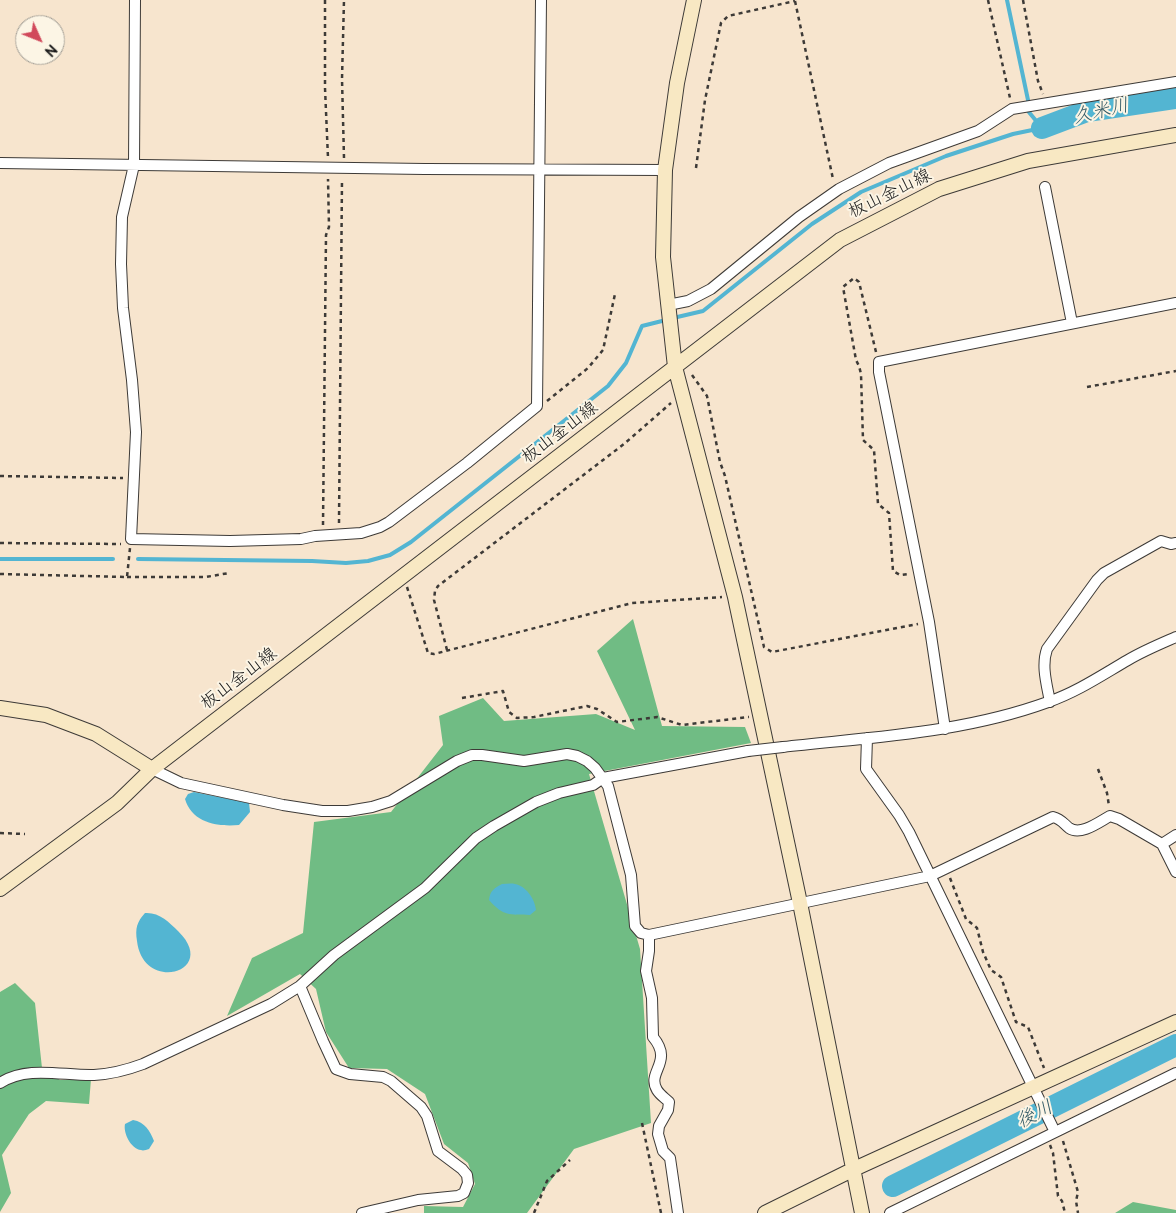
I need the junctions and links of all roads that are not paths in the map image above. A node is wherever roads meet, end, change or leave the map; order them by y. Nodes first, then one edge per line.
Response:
1 (135, 0) edge
2 (541, 0) edge
3 (694, 0) edge
4 (1176, 82) edge
5 (1176, 134) edge
6 (0, 163) edge
7 (134, 165) junction
8 (540, 170) junction
9 (665, 170) junction
10 (1045, 187) dead end
11 (1176, 303) edge
12 (668, 304) junction
13 (1072, 323) junction
14 (675, 367) junction
15 (1176, 543) edge
16 (1176, 637) edge
17 (1050, 702) junction
18 (0, 708) edge
19 (945, 729) junction
20 (867, 738) junction
21 (152, 769) junction
22 (603, 778) junction
23 (1176, 835) edge
24 (1162, 844) junction
25 (1176, 872) edge
26 (930, 876) junction
27 (0, 889) edge
28 (800, 903) junction
29 (649, 935) junction
30 (300, 986) junction
31 (1176, 1022) edge
32 (1176, 1073) edge
33 (0, 1083) edge
34 (1034, 1087) junction
35 (1054, 1132) junction
36 (852, 1170) junction
37 (362, 1213) edge
38 (678, 1213) edge
39 (765, 1213) edge
40 (862, 1213) edge
41 (890, 1213) edge

1 - 7 street
2 - 8 street
3 - 9 street
4 - 12 street
5 - 14 street, 板山金山線
6 - 7 street
7 - 8 street
7 - 8 street
8 - 9 street
9 - 12 street
10 - 13 street
11 - 13 street
12 - 14 street
13 - 19 street
14 - 21 street, 板山金山線
14 - 28 street
15 - 17 street
16 - 17 street
17 - 19 street
18 - 21 street
19 - 20 street
20 - 22 street, bridge
20 - 26 street
21 - 22 street
21 - 27 street, 板山金山線
22 - 29 street
22 - 30 street
23 - 24 street
24 - 25 street
24 - 26 street
26 - 28 street
26 - 34 street
28 - 29 street
28 - 36 street
29 - 38 street
30 - 33 street
30 - 37 street
31 - 34 street
32 - 35 street
34 - 35 street
34 - 36 street
35 - 41 street
36 - 39 street
36 - 40 street

